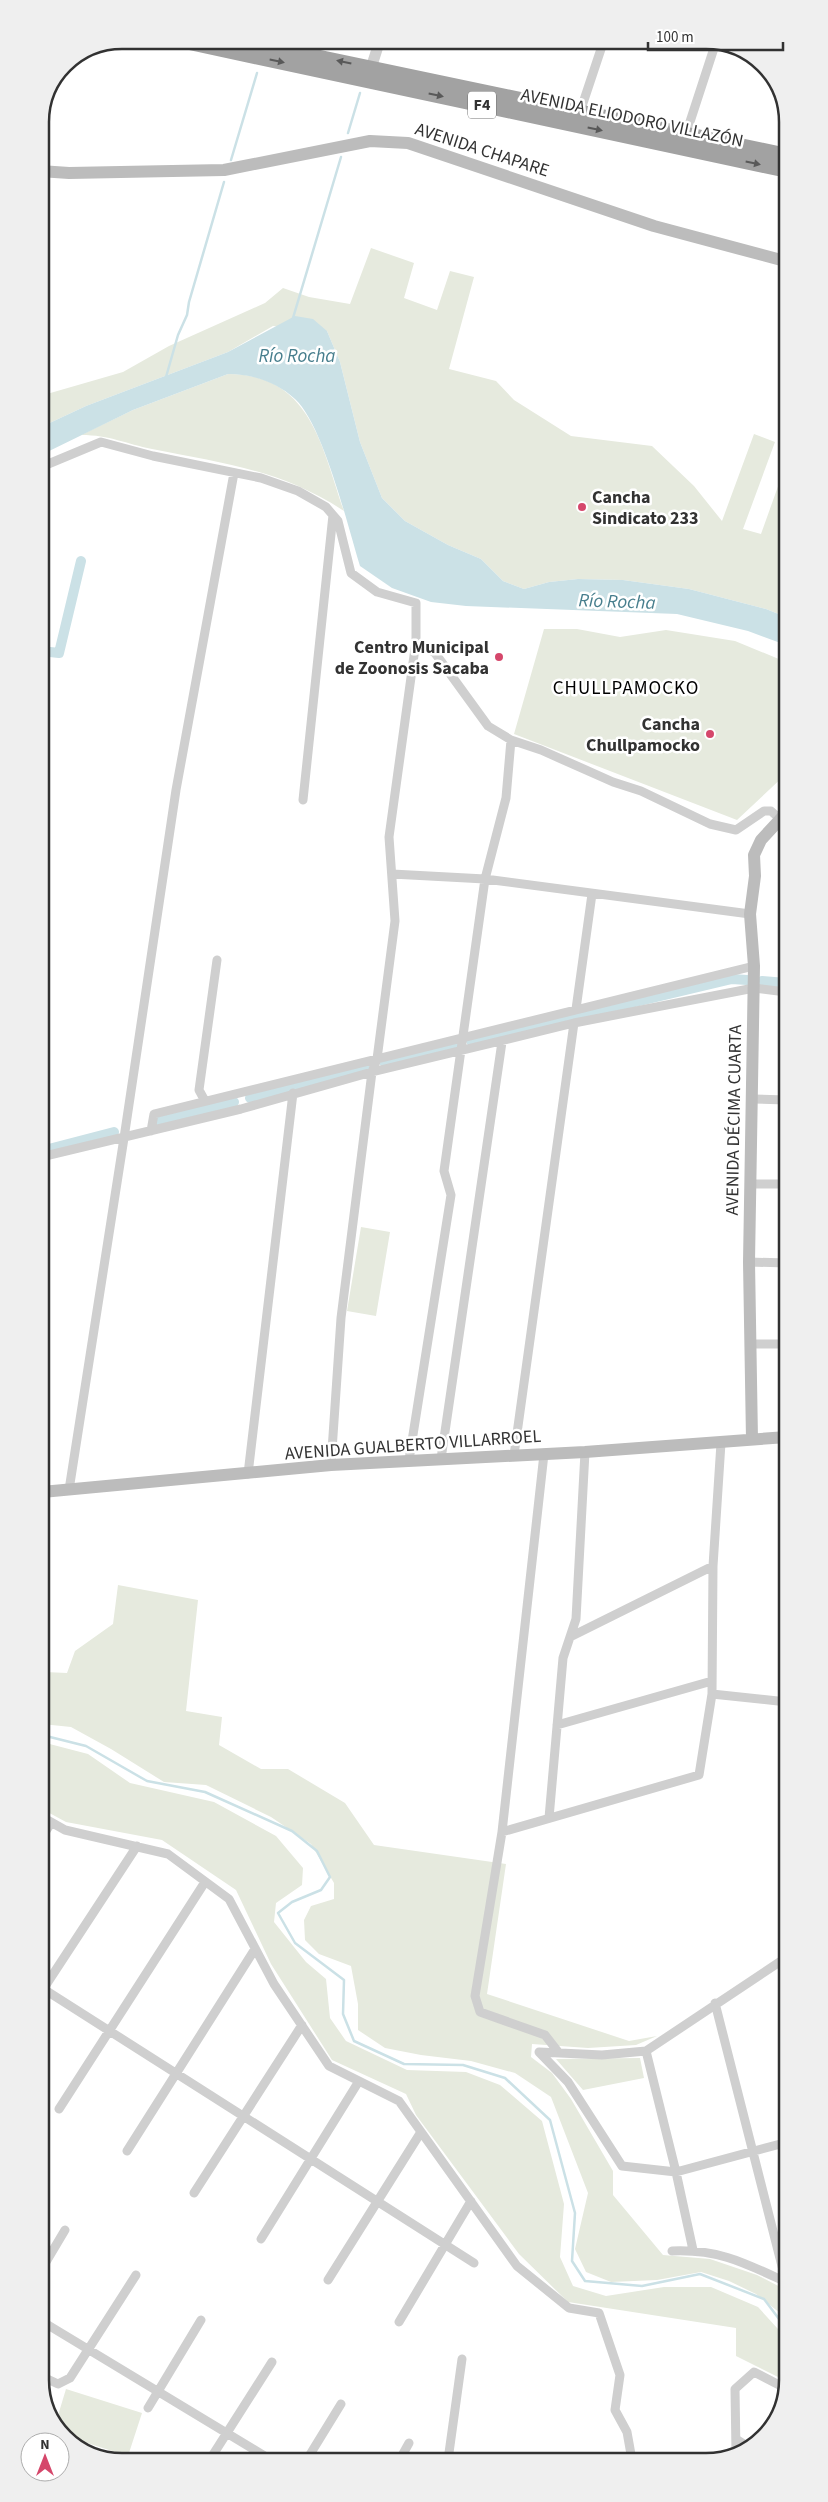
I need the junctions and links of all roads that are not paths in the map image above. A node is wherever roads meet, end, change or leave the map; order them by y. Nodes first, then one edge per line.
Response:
1 (220, 49) edge
2 (289, 49) edge
3 (371, 49) edge
4 (376, 49) edge
5 (601, 49) edge
6 (714, 49) edge
7 (368, 67) junction
8 (580, 112) junction
9 (686, 134) junction
10 (779, 151) edge
11 (779, 169) edge
12 (49, 172) edge
13 (779, 259) edge
14 (49, 463) edge
15 (234, 473) junction
16 (333, 515) junction
17 (416, 641) junction
18 (511, 740) junction
19 (303, 800) dead end
20 (779, 814) edge
21 (779, 820) edge
22 (392, 874) junction
23 (485, 879) junction
24 (592, 894) junction
25 (750, 914) junction
26 (217, 960) dead end
27 (754, 966) junction
28 (754, 988) junction
29 (779, 991) edge
30 (576, 1009) junction
31 (574, 1023) junction
32 (464, 1038) junction
33 (502, 1042) junction
34 (462, 1051) junction
35 (377, 1059) junction
36 (372, 1072) junction
37 (293, 1093) junction
38 (752, 1099) junction
39 (779, 1100) edge
40 (205, 1101) junction
41 (151, 1131) junction
42 (124, 1138) junction
43 (49, 1155) edge
44 (750, 1184) junction
45 (779, 1184) edge
46 (749, 1262) junction
47 (779, 1263) edge
48 (750, 1344) junction
49 (779, 1344) edge
50 (779, 1437) edge
51 (752, 1439) junction
52 (721, 1443) junction
53 (586, 1452) junction
54 (544, 1454) junction
55 (514, 1455) junction
56 (441, 1459) junction
57 (410, 1460) junction
58 (331, 1465) junction
59 (248, 1474) junction
60 (69, 1490) junction
61 (49, 1491) edge
62 (713, 1566) junction
63 (570, 1637) junction
64 (712, 1680) junction
65 (712, 1694) junction
66 (779, 1701) edge
67 (557, 1725) junction
68 (549, 1818) junction
69 (51, 1822) joint
70 (49, 1825) edge
71 (502, 1832) junction
72 (137, 1846) junction
73 (205, 1882) junction
74 (255, 1948) junction
75 (779, 1962) edge
76 (49, 1980) edge
77 (49, 1993) edge
78 (715, 2003) junction
79 (302, 2025) junction
80 (109, 2030) junction
81 (646, 2051) junction
82 (559, 2053) junction
83 (176, 2073) junction
84 (359, 2081) junction
85 (59, 2109) dead end
86 (244, 2116) junction
87 (421, 2132) junction
88 (779, 2145) edge
89 (127, 2151) dead end
90 (753, 2152) junction
91 (311, 2159) junction
92 (676, 2172) junction
93 (194, 2193) dead end
94 (377, 2201) junction
95 (471, 2201) junction
96 (65, 2230) dead end
97 (261, 2239) dead end
98 (445, 2244) junction
99 (693, 2250) junction
100 (672, 2251) dead end
101 (779, 2254) edge
102 (49, 2257) edge
103 (474, 2263) dead end
104 (136, 2275) dead end
105 (779, 2279) edge
106 (328, 2280) dead end
107 (201, 2320) dead end
108 (399, 2322) dead end
109 (49, 2326) edge
110 (88, 2349) junction
111 (462, 2359) dead end
112 (272, 2362) dead end
113 (49, 2380) edge
114 (779, 2385) edge
115 (158, 2391) junction
116 (341, 2404) dead end
117 (148, 2408) dead end
118 (227, 2433) junction
119 (736, 2439) junction
120 (409, 2443) dead end
121 (743, 2443) edge
122 (736, 2447) edge
123 (214, 2453) edge
124 (260, 2453) edge
125 (311, 2453) edge
126 (403, 2453) edge
127 (449, 2453) edge
128 (631, 2453) edge

1 -> 11 highway, AVENIDA ELIODORO VILLAZÓN / F4
7 -> 2 highway, AVENIDA ELIODORO VILLAZÓN / F4
3 - 7 street
4 - 7 street
5 - 8 street
6 - 9 street
7 - 8 highway, AVENIDA ELIODORO VILLAZÓN / F4
8 - 9 highway, AVENIDA ELIODORO VILLAZÓN / F4
9 - 10 highway, AVENIDA ELIODORO VILLAZÓN / F4
12 - 13 main road, AVENIDA CHAPARE
14 - 15 street
15 - 16 street
15 - 42 street
16 - 17 street
16 - 19 street
17 - 18 street
17 - 22 street
18 - 20 street
18 - 23 street
21 - 25 main road, AVENIDA DÉCIMA CUARTA
22 - 23 street
22 - 35 street
23 - 24 street
23 - 32 street
24 - 25 street
24 - 30 street
25 - 27 main road, AVENIDA DÉCIMA CUARTA
26 - 40 street
27 - 28 main road, AVENIDA DÉCIMA CUARTA
27 - 30 street
28 - 29 street
28 - 31 street
28 - 38 main road, AVENIDA DÉCIMA CUARTA
30 - 32 street
31 - 33 street
31 - 55 street
32 - 34 street
32 - 35 street
33 - 34 street
33 - 56 street
34 - 36 street
34 - 57 street
35 - 36 street
35 - 40 street
36 - 37 street
36 - 58 street
37 - 41 street
37 - 59 street
38 - 39 street
38 - 44 main road, AVENIDA DÉCIMA CUARTA
40 - 41 street
41 - 42 street
42 - 43 street
42 - 60 street
44 - 45 street
44 - 46 main road, AVENIDA DÉCIMA CUARTA
46 - 47 street
46 - 48 main road, AVENIDA DÉCIMA CUARTA
48 - 49 street
48 - 51 main road, AVENIDA DÉCIMA CUARTA
50 - 51 main road, AVENIDA GUALBERTO VILLARROEL
51 - 52 main road, AVENIDA GUALBERTO VILLARROEL
52 - 53 main road, AVENIDA GUALBERTO VILLARROEL
52 - 62 street
53 - 54 main road, AVENIDA GUALBERTO VILLARROEL
53 - 63 street
54 - 55 main road, AVENIDA GUALBERTO VILLARROEL
54 - 71 street
55 - 56 main road, AVENIDA GUALBERTO VILLARROEL
56 - 57 main road, AVENIDA GUALBERTO VILLARROEL
57 - 58 main road, AVENIDA GUALBERTO VILLARROEL
58 - 59 main road, AVENIDA GUALBERTO VILLARROEL
59 - 60 main road, AVENIDA GUALBERTO VILLARROEL
60 - 61 main road, AVENIDA GUALBERTO VILLARROEL
62 - 63 street
62 - 64 street
63 - 67 street
64 - 65 street
64 - 67 street
65 - 66 street
65 - 68 street
67 - 68 street
68 - 71 street
69 - 70 street
69 - 72 street
71 - 82 street
72 - 73 street
72 - 76 street
73 - 74 street
73 - 80 street
74 - 79 street
74 - 83 street
75 - 78 street
77 - 80 street
78 - 81 street
78 - 90 street
79 - 84 street
79 - 86 street
80 - 83 street
80 - 85 street
81 - 82 street
81 - 92 street
82 - 92 street
83 - 86 street
83 - 89 street
84 - 87 street
84 - 91 street
86 - 91 street
86 - 93 street
87 - 94 street
87 - 95 street
88 - 90 street
90 - 92 street
90 - 101 street
91 - 94 street
91 - 97 street
92 - 99 street
94 - 98 street
94 - 106 street
95 - 98 street
95 - 128 street
96 - 102 street
98 - 103 street
98 - 108 street
99 - 100 street
99 - 105 street
104 - 110 street
107 - 115 street
109 - 110 street
110 - 113 street
110 - 115 street
111 - 127 street
112 - 118 street
114 - 119 street
115 - 117 street
115 - 118 street
116 - 125 street
118 - 123 street
118 - 124 street
119 - 121 street
119 - 122 street
120 - 126 street

